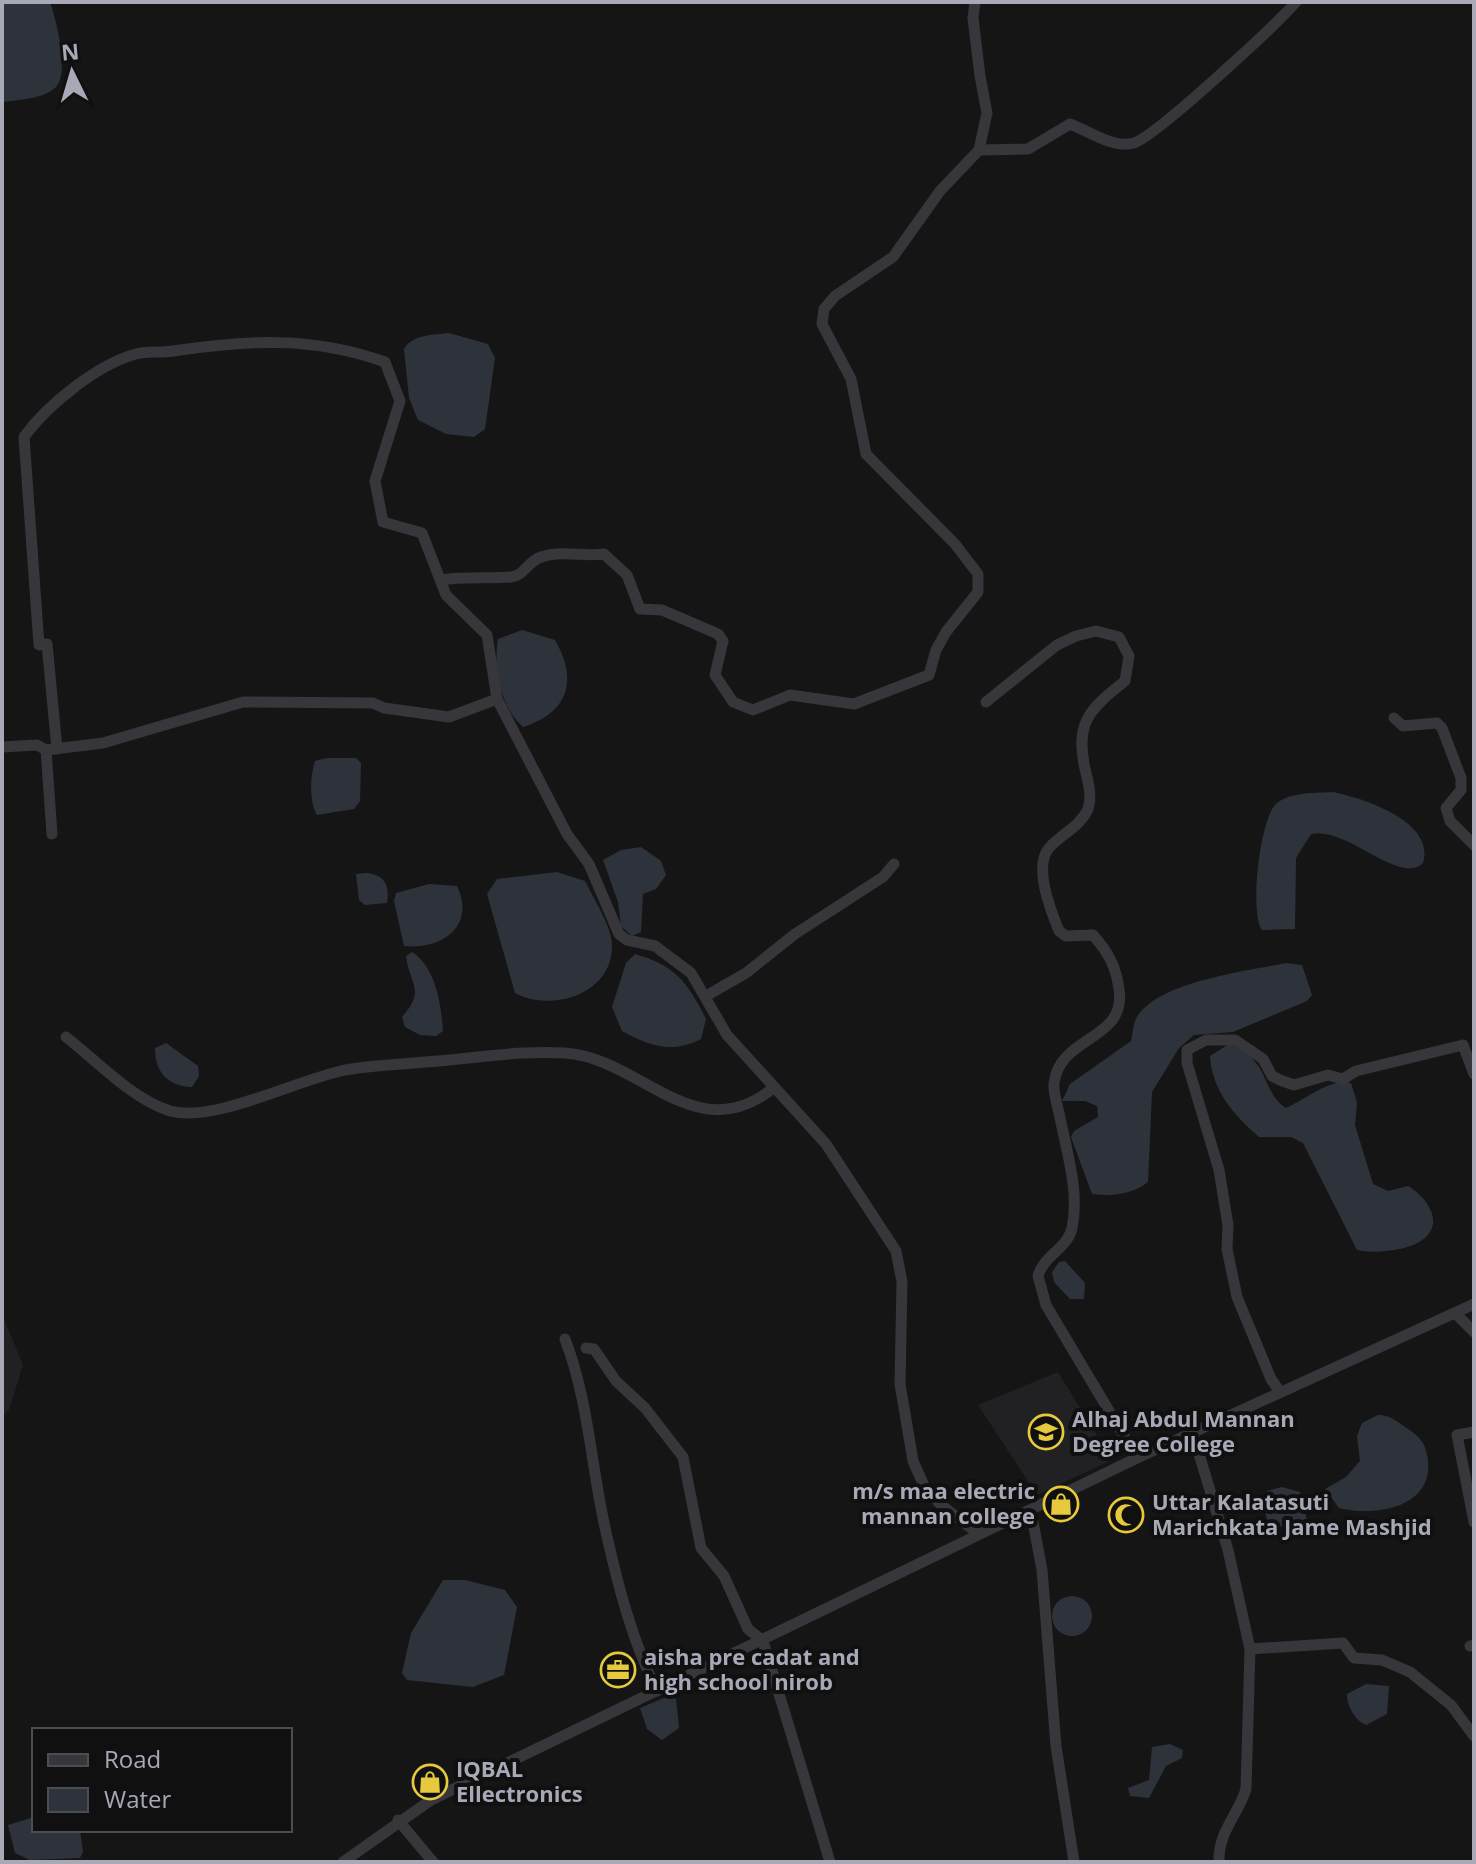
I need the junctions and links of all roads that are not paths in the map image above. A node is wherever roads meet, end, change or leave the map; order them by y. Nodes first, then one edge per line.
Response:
1 (975, 2) edge
2 (1293, 3) edge
3 (979, 150) junction
4 (441, 580) junction
5 (497, 699) junction
6 (986, 702) dead end
7 (1394, 718) dead end
8 (2, 747) edge
9 (51, 750) junction
10 (52, 834) dead end
11 (1474, 845) edge
12 (894, 864) dead end
13 (706, 996) junction
14 (66, 1037) dead end
15 (1474, 1074) edge
16 (772, 1089) junction
17 (1474, 1304) edge
18 (1455, 1313) junction
19 (1474, 1332) edge
20 (565, 1339) dead end
21 (586, 1348) dead end
22 (1280, 1392) junction
23 (1474, 1432) edge
24 (1193, 1434) junction
25 (1137, 1458) junction
26 (1031, 1511) junction
27 (1474, 1522) edge
28 (979, 1534) junction
29 (763, 1641) junction
30 (1250, 1649) junction
31 (657, 1691) junction
32 (1474, 1736) edge
33 (398, 1820) junction
34 (343, 1862) edge
35 (433, 1862) edge
36 (830, 1862) edge
37 (1074, 1862) edge
38 (1219, 1862) edge

1 - 3 street
2 - 3 street
3 - 4 street
4 - 5 street
4 - 9 street
5 - 9 street
5 - 13 street
6 - 25 street
7 - 11 street
8 - 9 street
9 - 10 street
12 - 13 street
13 - 16 street
14 - 16 street
15 - 22 street
16 - 28 street
17 - 18 street
18 - 19 street
18 - 22 street
20 - 31 street
21 - 29 street
22 - 24 street
23 - 27 street
24 - 25 street
24 - 30 street
25 - 26 street
26 - 28 street
26 - 37 street
28 - 29 street
29 - 31 street
29 - 36 street
30 - 32 street
30 - 38 street
31 - 33 street
33 - 34 street
33 - 35 street

